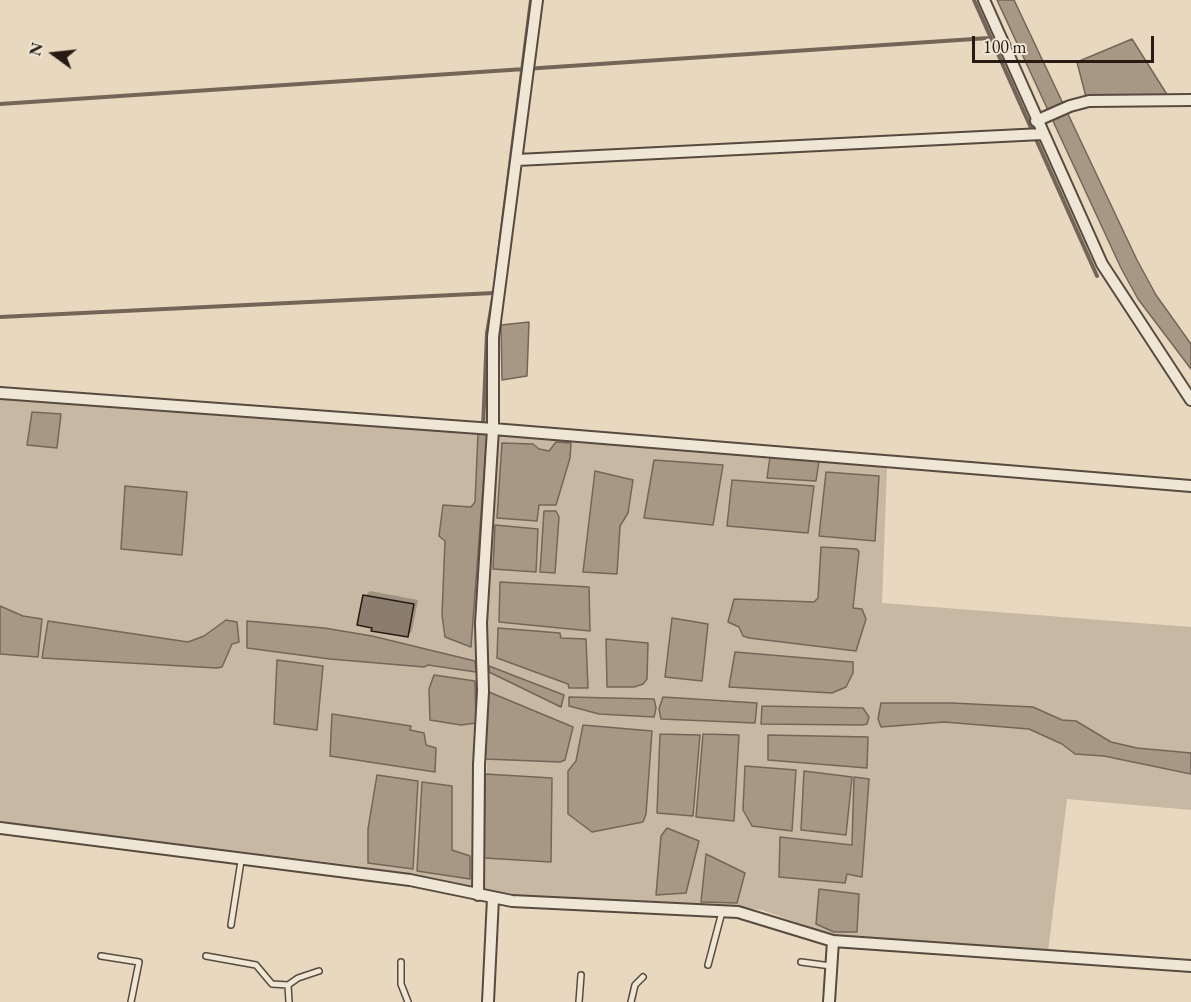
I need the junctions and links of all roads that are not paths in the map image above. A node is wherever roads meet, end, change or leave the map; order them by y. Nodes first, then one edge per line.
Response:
1 (537, 0) edge
2 (984, 0) edge
3 (1191, 100) edge
4 (1039, 119) junction
5 (1042, 134) junction
6 (517, 160) junction
7 (0, 393) edge
8 (1191, 400) edge
9 (494, 429) junction
10 (1191, 486) edge
11 (0, 828) edge
12 (241, 861) junction
13 (478, 895) junction
14 (493, 898) junction
15 (722, 910) junction
16 (231, 925) dead end
17 (833, 942) junction
18 (101, 956) dead end
19 (206, 956) dead end
20 (401, 962) dead end
21 (801, 962) dead end
22 (708, 965) dead end
23 (831, 966) junction
24 (1191, 966) edge
25 (319, 971) dead end
26 (580, 975) dead end
27 (643, 977) dead end
28 (288, 985) junction
29 (131, 1002) edge
30 (289, 1002) edge
31 (408, 1002) edge
32 (488, 1002) edge
33 (579, 1002) edge
34 (631, 1002) edge
35 (828, 1002) edge

1 - 6 street
2 - 4 street
3 - 4 street
4 - 5 street
5 - 6 street
5 - 8 street
6 - 9 street
7 - 9 street
9 - 10 street
9 - 13 street
11 - 12 street
12 - 13 street
12 - 16 lane
13 - 14 street
14 - 15 street
14 - 32 street
15 - 17 street
15 - 22 lane
17 - 23 street
17 - 24 street
18 - 29 lane
19 - 28 lane
20 - 31 lane
21 - 23 lane
23 - 35 street
25 - 28 lane
26 - 33 lane
27 - 34 lane
28 - 30 lane

